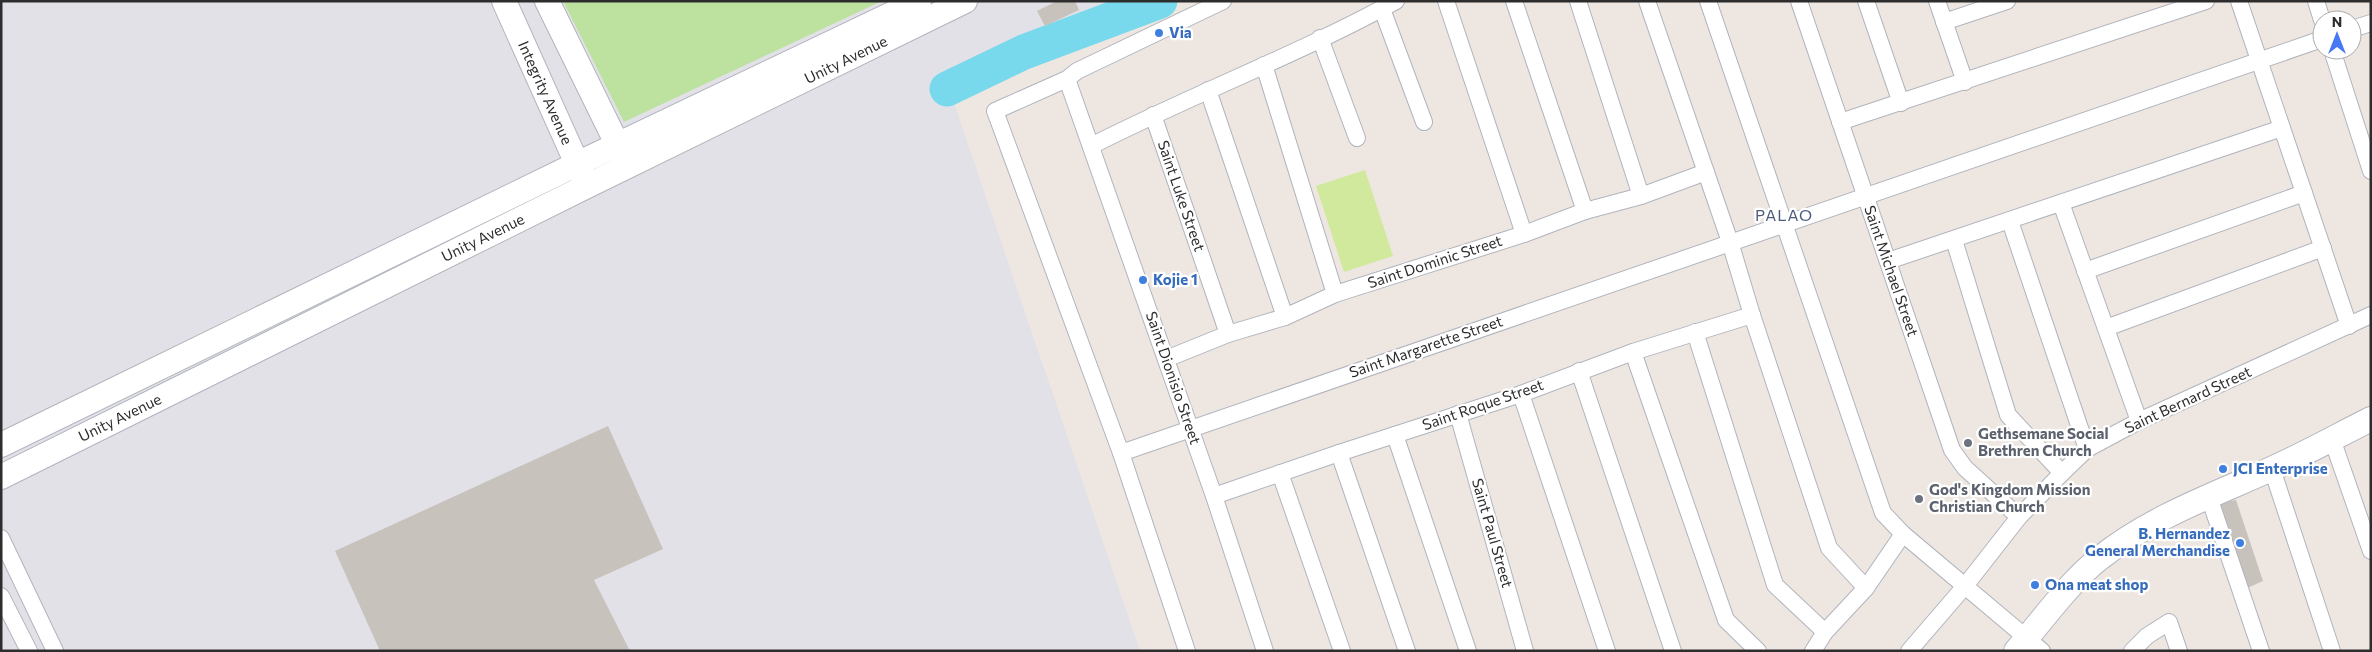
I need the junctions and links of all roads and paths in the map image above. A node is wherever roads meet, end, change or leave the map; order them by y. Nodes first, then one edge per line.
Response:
1 (504, 1) edge
2 (547, 1) edge
3 (919, 1) edge
4 (965, 1) edge
5 (1223, 1) edge
6 (1446, 1) edge
7 (1514, 1) edge
8 (1578, 1) edge
9 (1648, 1) edge
10 (1708, 1) edge
11 (1799, 1) edge
12 (1866, 1) edge
13 (1937, 1) edge
14 (2007, 1) edge
15 (2206, 1) edge
16 (2239, 1) edge
17 (1389, 5) edge
18 (1944, 22) junction
19 (1320, 38) junction
20 (2312, 42) edge
21 (2259, 60) junction
22 (2335, 60) edge
23 (1264, 65) junction
24 (1067, 79) junction
25 (1965, 82) junction
26 (1208, 90) junction
27 (1901, 102) junction
28 (1153, 115) junction
29 (1424, 122) dead end
30 (1840, 122) junction
31 (2282, 128) junction
32 (1358, 138) dead end
33 (618, 145) junction
34 (1091, 146) junction
35 (577, 164) junction
36 (628, 167) junction
37 (2371, 171) edge
38 (1706, 172) junction
39 (587, 186) junction
40 (2304, 193) junction
41 (1866, 195) junction
42 (1641, 196) junction
43 (2061, 203) junction
44 (1585, 211) junction
45 (2010, 221) junction
46 (1783, 224) junction
47 (1524, 234) junction
48 (1954, 240) junction
49 (1730, 242) junction
50 (2323, 248) junction
51 (1888, 261) junction
52 (2085, 270) junction
53 (1335, 294) junction
54 (1752, 315) junction
55 (2371, 315) edge
56 (1284, 317) junction
57 (2349, 326) junction
58 (2106, 328) junction
59 (1695, 332) junction
60 (1228, 334) junction
61 (1634, 352) junction
62 (1166, 359) junction
63 (1579, 371) junction
64 (1521, 394) junction
65 (1458, 414) junction
66 (2371, 419) edge
67 (2139, 421) junction
68 (1191, 429) junction
69 (1395, 435) junction
70 (2332, 439) junction
71 (1, 445) edge
72 (2087, 449) junction
73 (1121, 453) junction
74 (1339, 453) junction
75 (2272, 469) junction
76 (1280, 473) junction
77 (2062, 473) junction
78 (1, 477) edge
79 (1214, 496) junction
80 (2209, 497) junction
81 (2019, 518) junction
82 (1903, 534) junction
83 (1, 538) edge
84 (2371, 551) edge
85 (1965, 586) junction
86 (1866, 588) junction
87 (1, 596) edge
88 (1825, 632) junction
89 (2028, 647) edge
90 (29, 651) edge
91 (55, 651) edge
92 (1187, 651) edge
93 (1265, 651) edge
94 (1342, 651) edge
95 (1407, 651) edge
96 (1468, 651) edge
97 (1526, 651) edge
98 (1607, 651) edge
99 (1673, 651) edge
100 (1758, 651) edge
101 (1812, 651) edge
102 (1909, 651) edge
103 (2132, 651) edge
104 (2179, 651) edge
105 (2261, 651) edge
106 (2332, 651) edge

1 - 35 street, Integrity Avenue
2 - 33 street
3 - 33 street, Unity Avenue
4 - 36 street, Unity Avenue
5 - 24 street
6 - 47 street
7 - 44 street
8 - 42 street
9 - 38 street
10 - 46 street
11 - 30 street, Saint Michael Street
12 - 27 street
13 - 18 street
14 - 18 street
15 - 25 street
16 - 21 street
17 - 19 street
17 - 29 street
18 - 25 street
19 - 23 street
19 - 32 street
20 - 21 street, Saint Margarette Street
21 - 31 street
21 - 41 street, Saint Margarette Street
22 - 37 street
23 - 26 street
23 - 53 street
24 - 34 street, Saint Dionisio Street
24 - 73 street
25 - 27 street
26 - 28 street
26 - 56 street
27 - 30 street
28 - 34 street
28 - 60 street, Saint Luke Street
30 - 41 street, Saint Michael Street
31 - 40 street
31 - 43 street
33 - 35 street, Unity Avenue
33 - 36 street
34 - 62 street, Saint Dionisio Street
35 - 39 street, Integrity Avenue
35 - 71 street, Unity Avenue
36 - 39 street, Unity Avenue
38 - 42 street, Saint Dominic Street
38 - 49 street
39 - 78 street, Unity Avenue
40 - 50 street
40 - 52 street
41 - 46 street, Saint Margarette Street
41 - 51 street, Saint Michael Street
42 - 44 street, Saint Dominic Street
43 - 45 street
43 - 52 street
44 - 47 street, Saint Dominic Street
45 - 48 street
45 - 72 street
46 - 49 street, Saint Margarette Street
46 - 82 street
47 - 53 street, Saint Dominic Street
48 - 51 street
48 - 77 street
49 - 54 street
49 - 68 street, Saint Margarette Street
50 - 57 street
50 - 58 street
51 - 81 street, Saint Michael Street
52 - 58 street
53 - 56 street, Saint Dominic Street
54 - 59 street, Saint Roque Street
54 - 86 street
55 - 57 street, Saint Bernard Street
56 - 60 street, Saint Dominic Street
57 - 67 street, Saint Bernard Street
58 - 67 street
59 - 61 street, Saint Roque Street
59 - 88 street
60 - 62 street, Saint Dominic Street
61 - 63 street, Saint Roque Street
61 - 100 street
62 - 68 street, Saint Dionisio Street
63 - 64 street, Saint Roque Street
63 - 99 street
64 - 65 street, Saint Roque Street
64 - 98 street
65 - 69 street, Saint Roque Street
65 - 97 street, Saint Paul Street
66 - 70 street
67 - 72 street, Saint Bernard Street
68 - 73 street, Saint Margarette Street
68 - 79 street, Saint Dionisio Street
69 - 74 street, Saint Roque Street
69 - 96 street
70 - 75 street
70 - 84 street
72 - 77 street, Saint Bernard Street
73 - 92 street
74 - 76 street, Saint Roque Street
74 - 95 street
75 - 80 street
75 - 106 street
76 - 79 street, Saint Roque Street
76 - 94 street
77 - 81 street, Saint Bernard Street
79 - 93 street, Saint Dionisio Street
80 - 89 street
80 - 105 street
81 - 85 street, Saint Bernard Street
82 - 85 street
82 - 86 street
83 - 91 street
85 - 89 street
85 - 102 street, Saint Bernard Street
86 - 88 street
87 - 90 street
88 - 101 street
103 - 104 street

